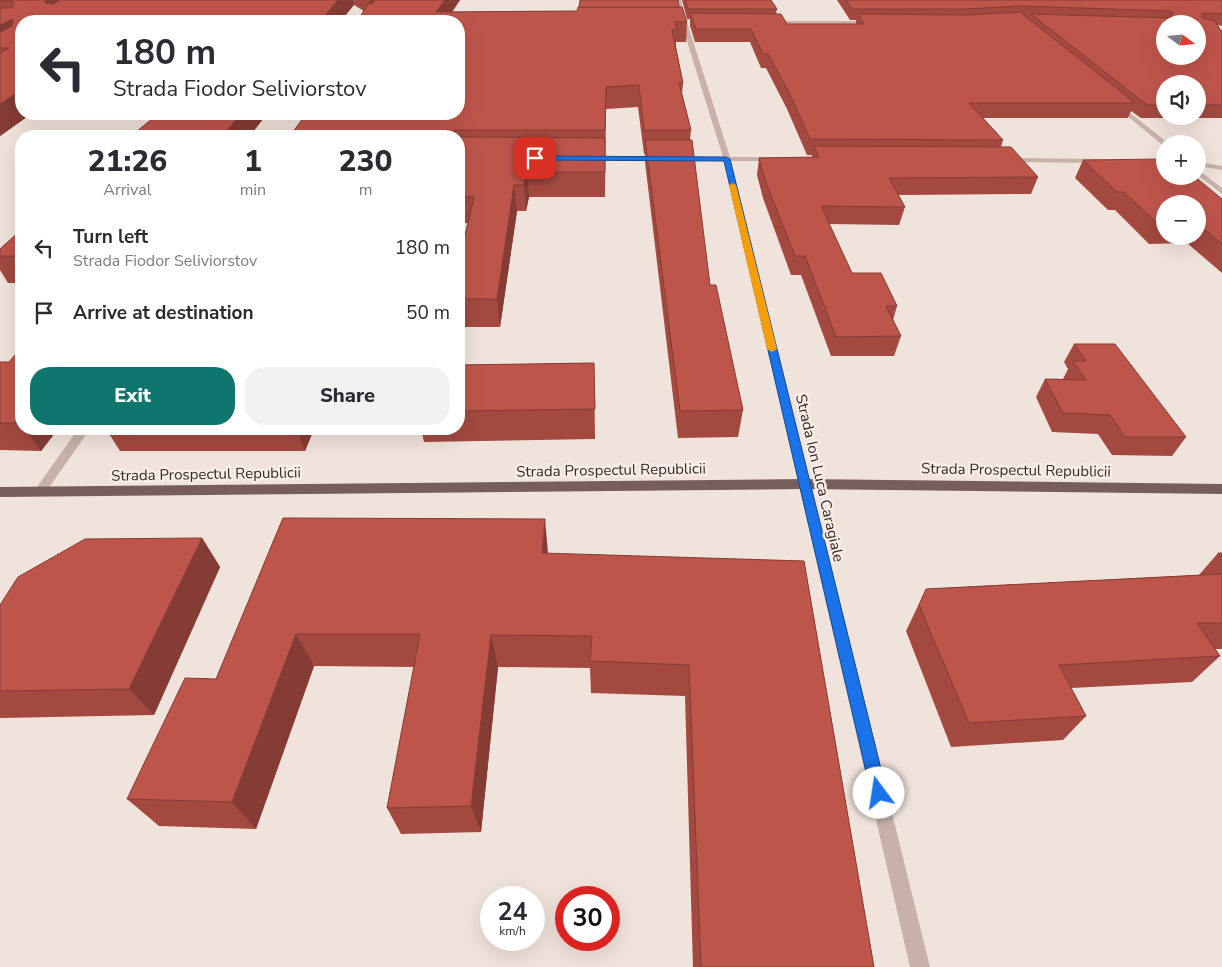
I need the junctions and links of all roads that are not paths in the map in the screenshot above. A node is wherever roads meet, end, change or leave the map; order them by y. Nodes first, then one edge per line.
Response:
1 (679, 0) edge
2 (764, 22) edge
3 (873, 23) edge
4 (1113, 101) edge
5 (1156, 137) edge
6 (578, 158) edge
7 (726, 159) junction
8 (786, 159) edge
9 (996, 160) edge
10 (1105, 161) edge
11 (1206, 165) edge
12 (1222, 168) edge
13 (1206, 179) edge
14 (1222, 192) edge
15 (80, 435) edge
16 (804, 484) junction
17 (1222, 489) edge
18 (0, 492) edge
19 (39, 493) junction
20 (920, 967) edge

1 - 7 street, Strada Ion Luca Caragiale
2 - 3 street
4 - 5 street
6 - 7 street
7 - 8 street
7 - 16 street, Strada Ion Luca Caragiale
9 - 10 street
11 - 12 street
13 - 14 street
15 - 19 street
16 - 17 main road, Strada Prospectul Republicii
16 - 19 main road, Strada Prospectul Republicii
16 - 20 street, Strada Ion Luca Caragiale
18 - 19 main road, Strada Prospectul Republicii

